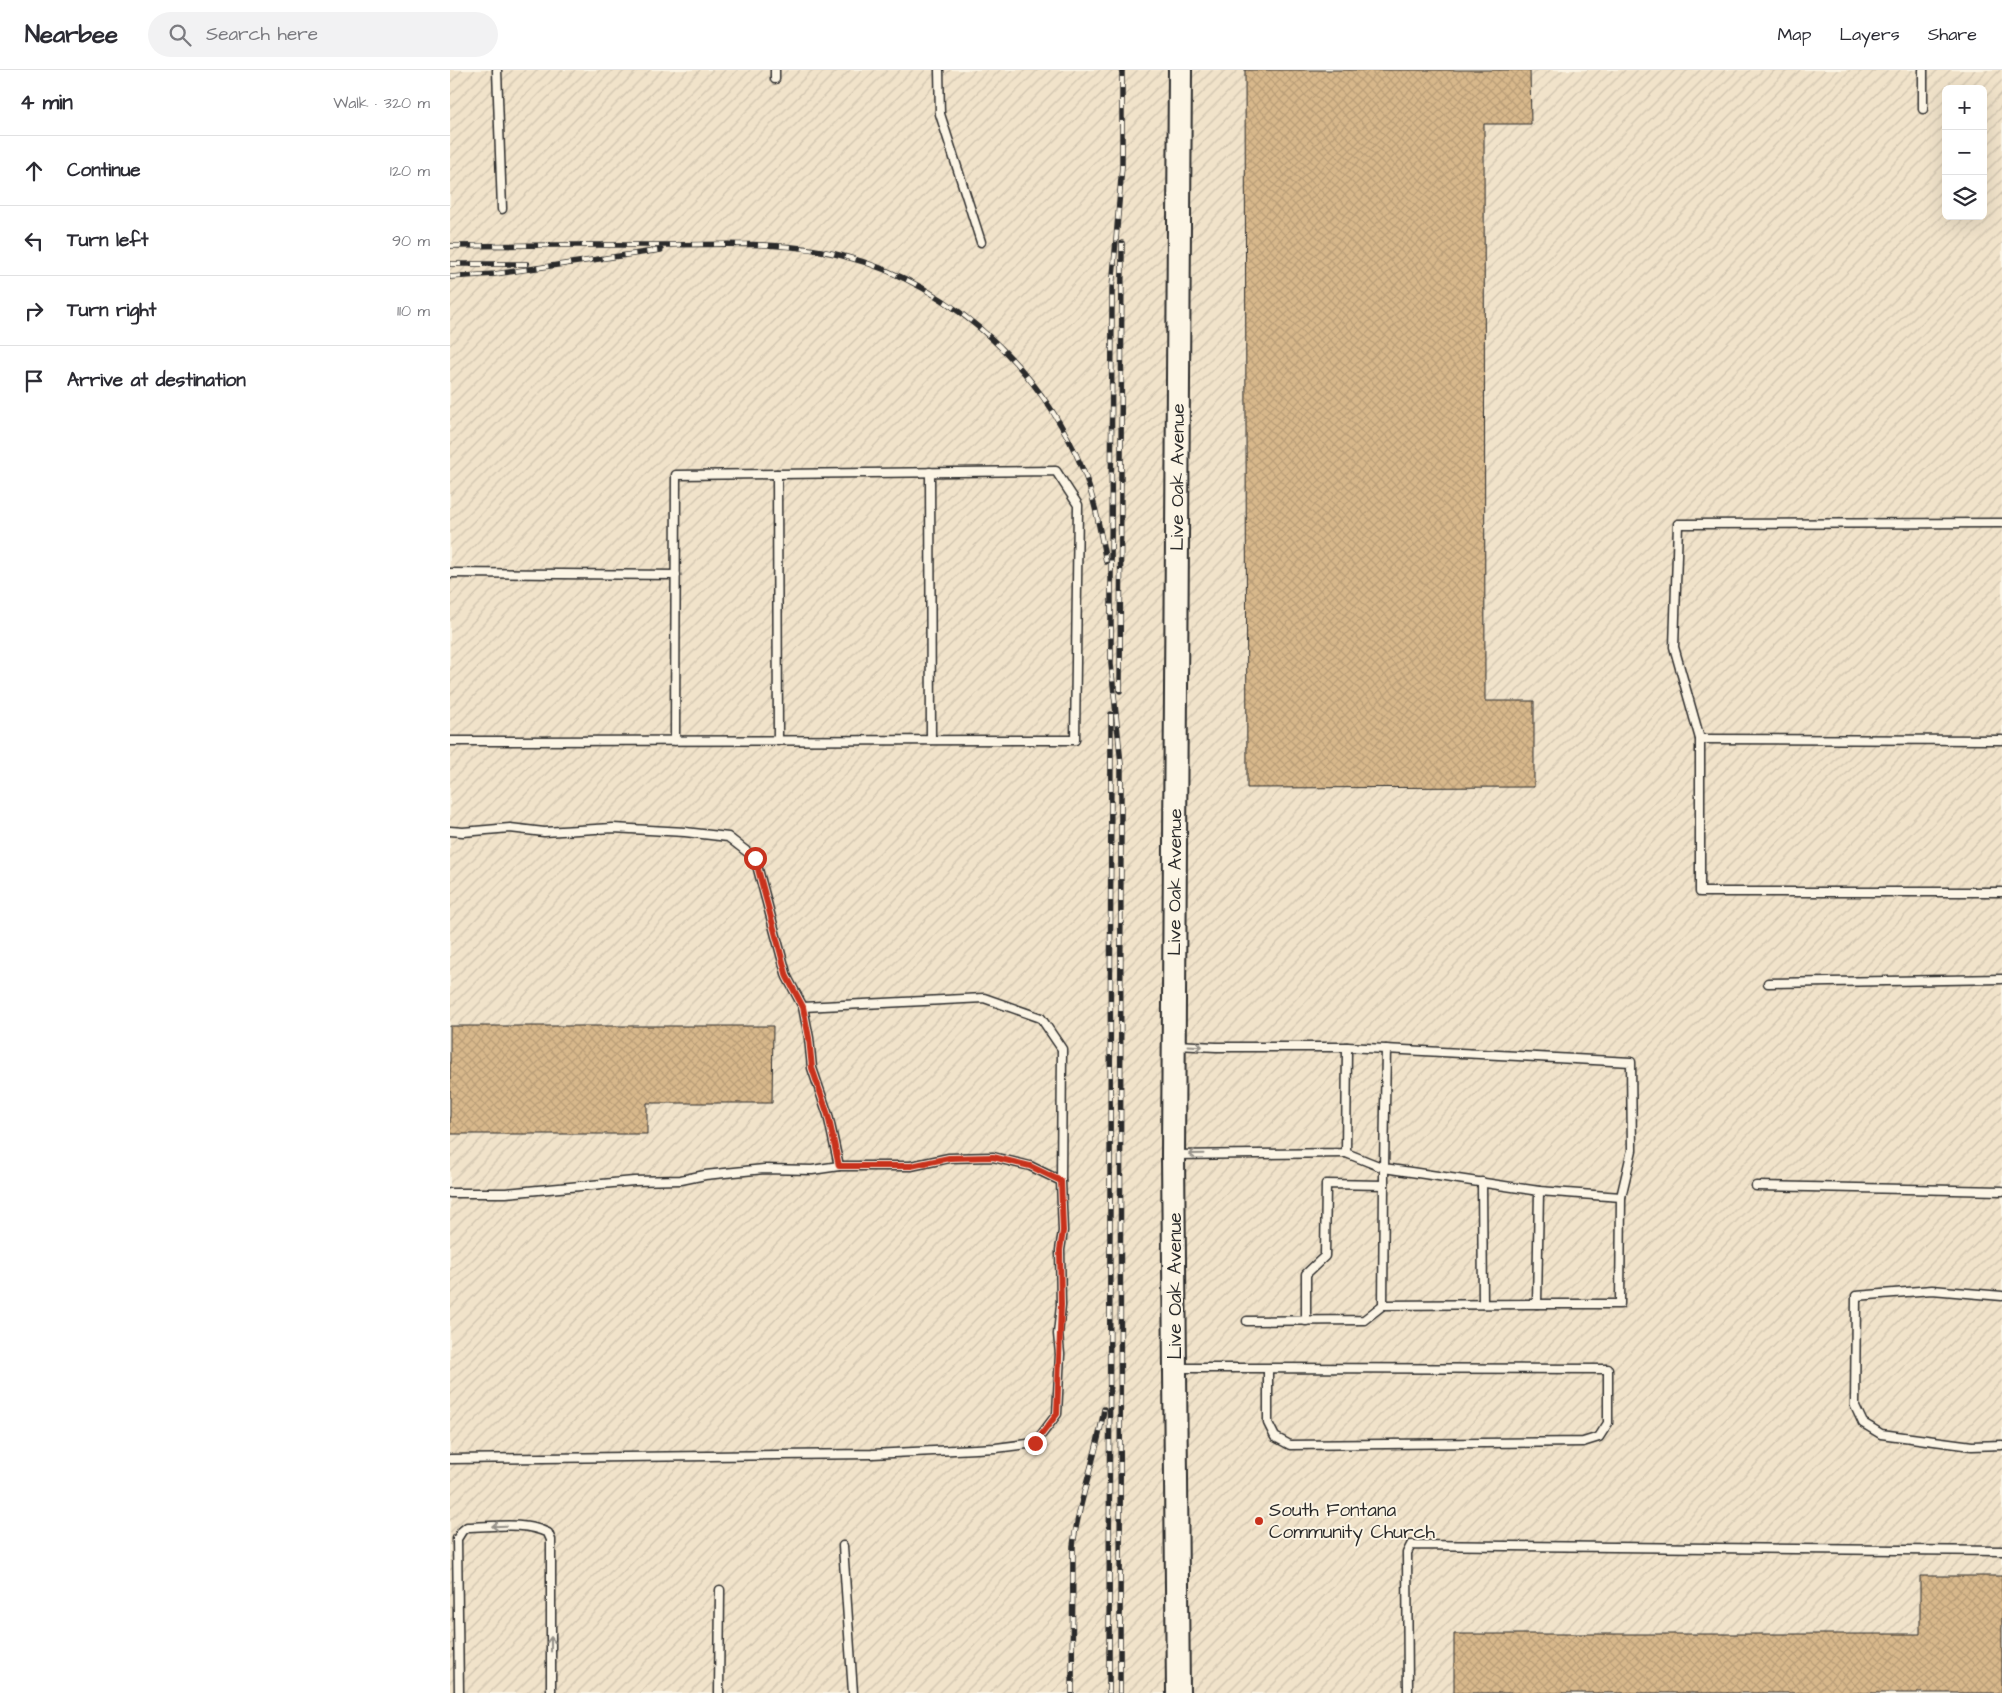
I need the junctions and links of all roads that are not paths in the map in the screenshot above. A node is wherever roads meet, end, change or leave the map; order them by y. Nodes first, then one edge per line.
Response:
1 (497, 70) edge
2 (775, 70) edge
3 (939, 70) edge
4 (1180, 70) edge
5 (1923, 70) edge
6 (775, 79) dead end
7 (1923, 109) dead end
8 (502, 209) dead end
9 (980, 242) dead end
10 (930, 472) junction
11 (777, 474) junction
12 (2002, 523) edge
13 (450, 573) edge
14 (676, 575) junction
15 (1700, 739) junction
16 (931, 740) junction
17 (2002, 740) edge
18 (675, 741) junction
19 (778, 741) junction
20 (450, 742) edge
21 (450, 831) edge
22 (2002, 892) edge
23 (2002, 979) edge
24 (1768, 983) dead end
25 (803, 1007) junction
26 (1174, 1045) junction
27 (1347, 1047) junction
28 (1386, 1049) junction
29 (1346, 1153) junction
30 (1174, 1155) junction
31 (839, 1166) junction
32 (1384, 1168) junction
33 (1061, 1181) junction
34 (1482, 1182) junction
35 (1384, 1185) junction
36 (1756, 1186) dead end
37 (1539, 1191) junction
38 (2002, 1191) edge
39 (450, 1193) edge
40 (1621, 1197) junction
41 (2002, 1296) edge
42 (1483, 1304) junction
43 (1537, 1304) junction
44 (1383, 1305) junction
45 (1247, 1321) dead end
46 (1306, 1321) junction
47 (1175, 1368) junction
48 (1268, 1368) junction
49 (2002, 1445) edge
50 (450, 1459) edge
51 (843, 1546) dead end
52 (2002, 1551) edge
53 (720, 1590) dead end
54 (459, 1693) edge
55 (551, 1693) edge
56 (719, 1693) edge
57 (853, 1693) edge
58 (1178, 1693) edge
59 (1408, 1693) edge

1 - 8 lane
2 - 6 lane
3 - 9 lane
4 - 26 street, Live Oak Avenue
5 - 7 lane
10 - 11 lane
10 - 16 lane
10 - 16 lane
11 - 14 lane
11 - 19 lane
12 - 15 lane
13 - 14 lane
14 - 18 lane
15 - 17 lane
15 - 22 lane
16 - 19 lane
18 - 19 lane
18 - 20 lane
21 - 25 lane
23 - 24 lane
25 - 31 lane
25 - 33 lane
26 -> 27 lane
26 - 30 street, Live Oak Avenue
27 - 28 lane
27 - 29 lane
28 - 32 lane
28 - 40 lane
29 -> 30 lane
29 - 32 lane
30 - 47 street, Live Oak Avenue
31 - 33 lane
31 - 39 lane
32 - 34 lane
32 - 35 lane
33 - 50 lane
34 - 37 lane
34 - 42 lane
35 - 44 lane
35 - 46 lane
36 - 38 lane
37 - 40 lane
37 - 43 lane
40 - 43 lane
41 - 49 lane
42 - 43 lane
42 - 44 lane
44 - 46 lane
45 - 46 lane
47 - 48 lane
47 - 58 street, Live Oak Avenue
48 - 48 lane
51 - 57 lane
52 - 59 lane
53 - 56 lane
55 -> 54 lane

